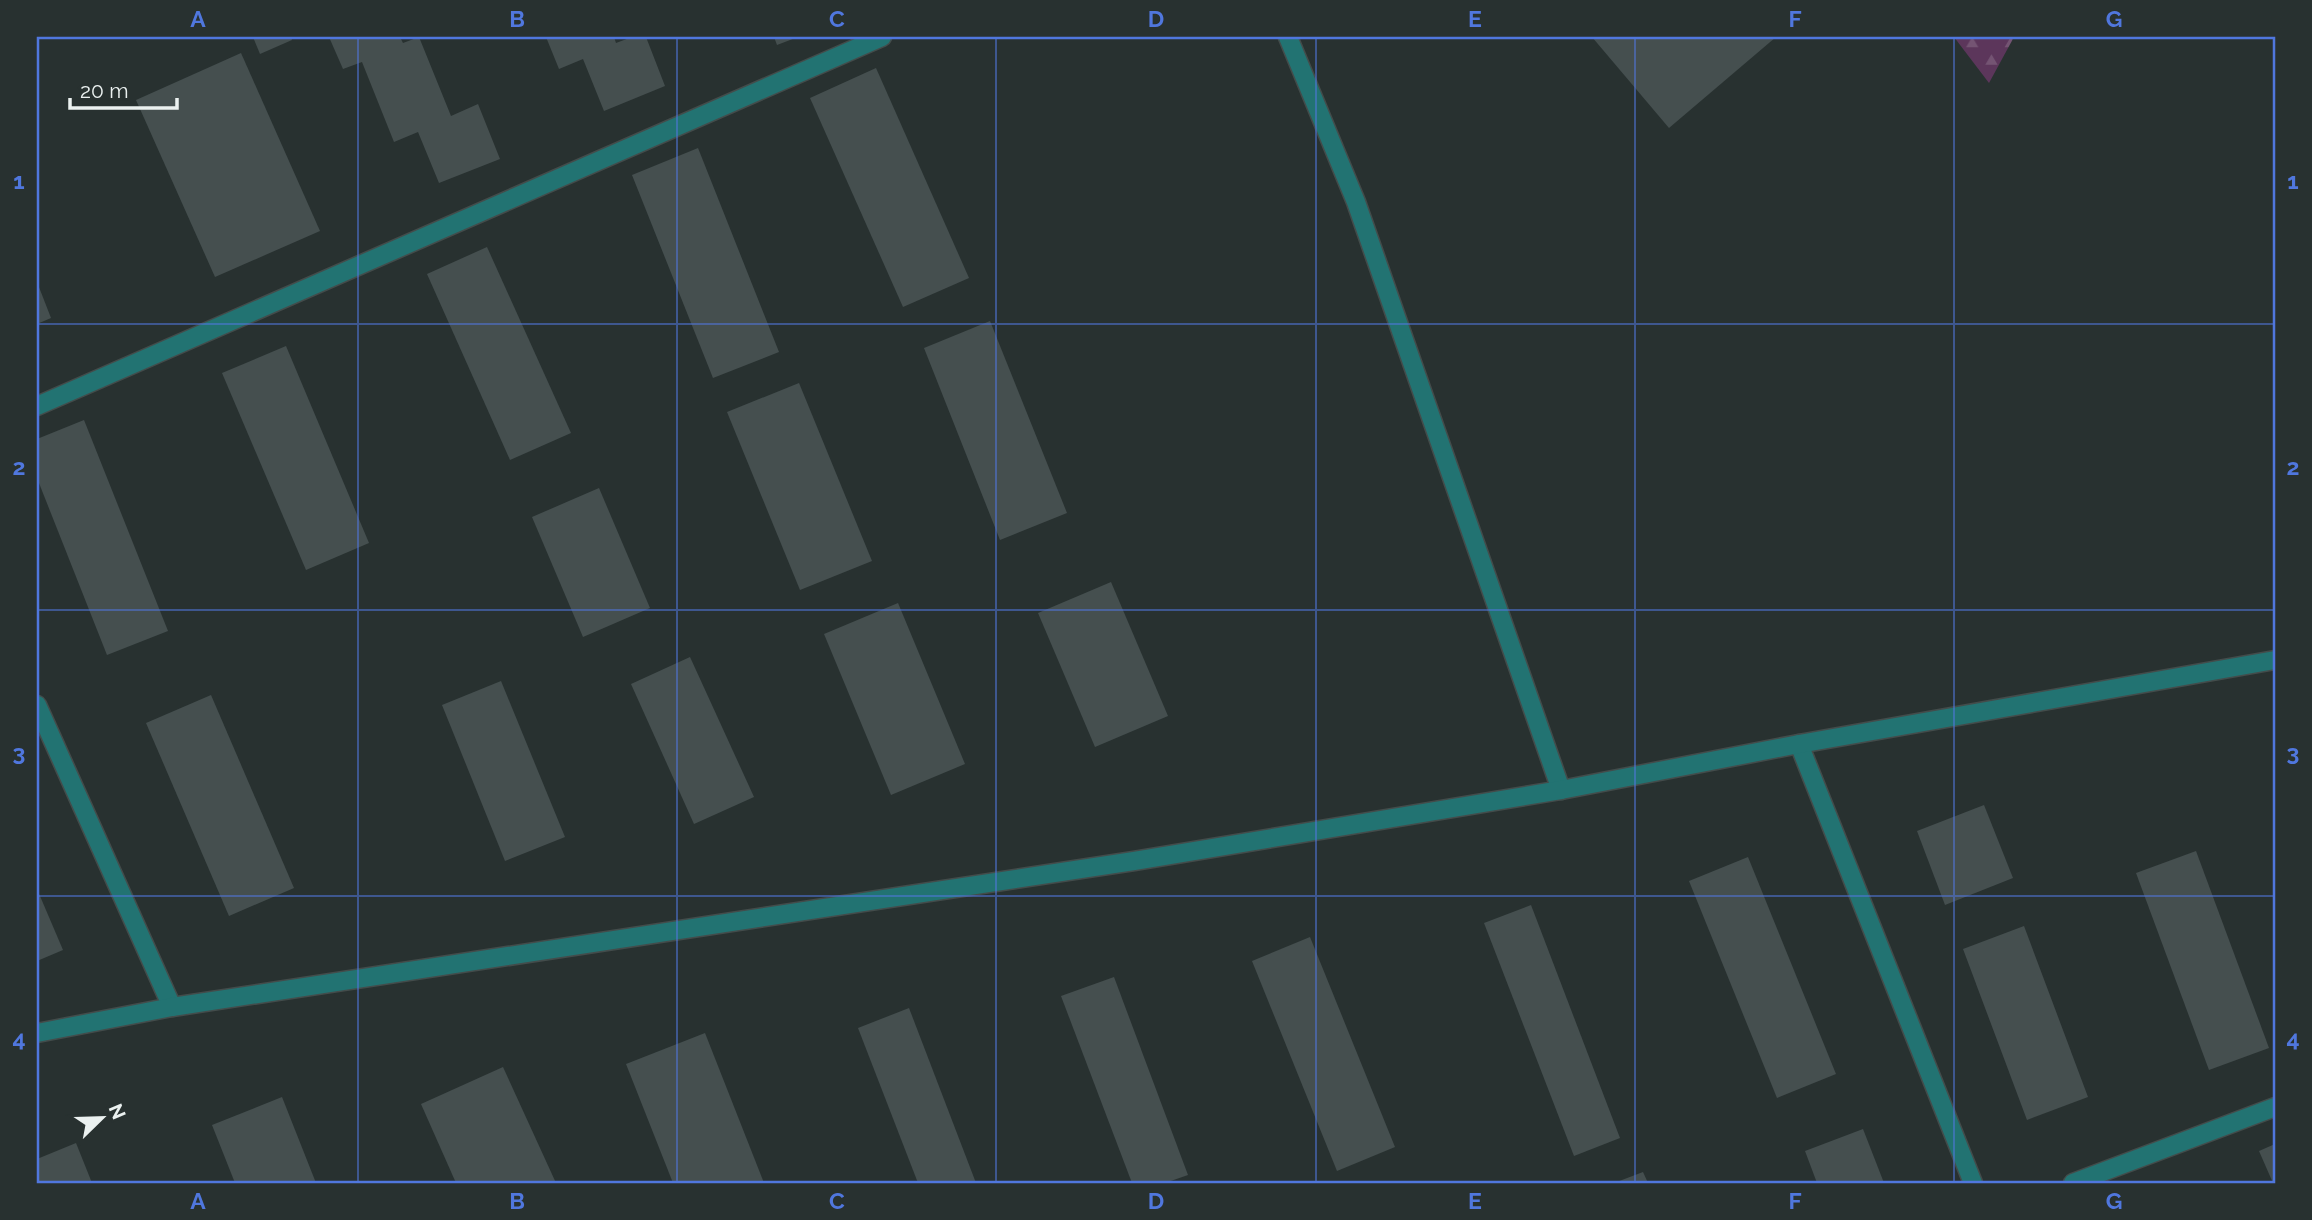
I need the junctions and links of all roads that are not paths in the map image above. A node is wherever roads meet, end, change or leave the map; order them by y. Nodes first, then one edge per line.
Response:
1 (882, 37) edge
2 (1288, 37) edge
3 (37, 406) edge
4 (2275, 660) edge
5 (37, 705) edge
6 (1799, 744) junction
7 (1561, 790) junction
8 (173, 1007) junction
9 (37, 1033) edge
10 (2275, 1107) edge
11 (1973, 1183) edge
12 (2073, 1183) edge

1 - 3 street
2 - 7 street
4 - 6 street
5 - 8 street
6 - 7 street
6 - 11 street
7 - 8 street
8 - 9 street
10 - 12 street

